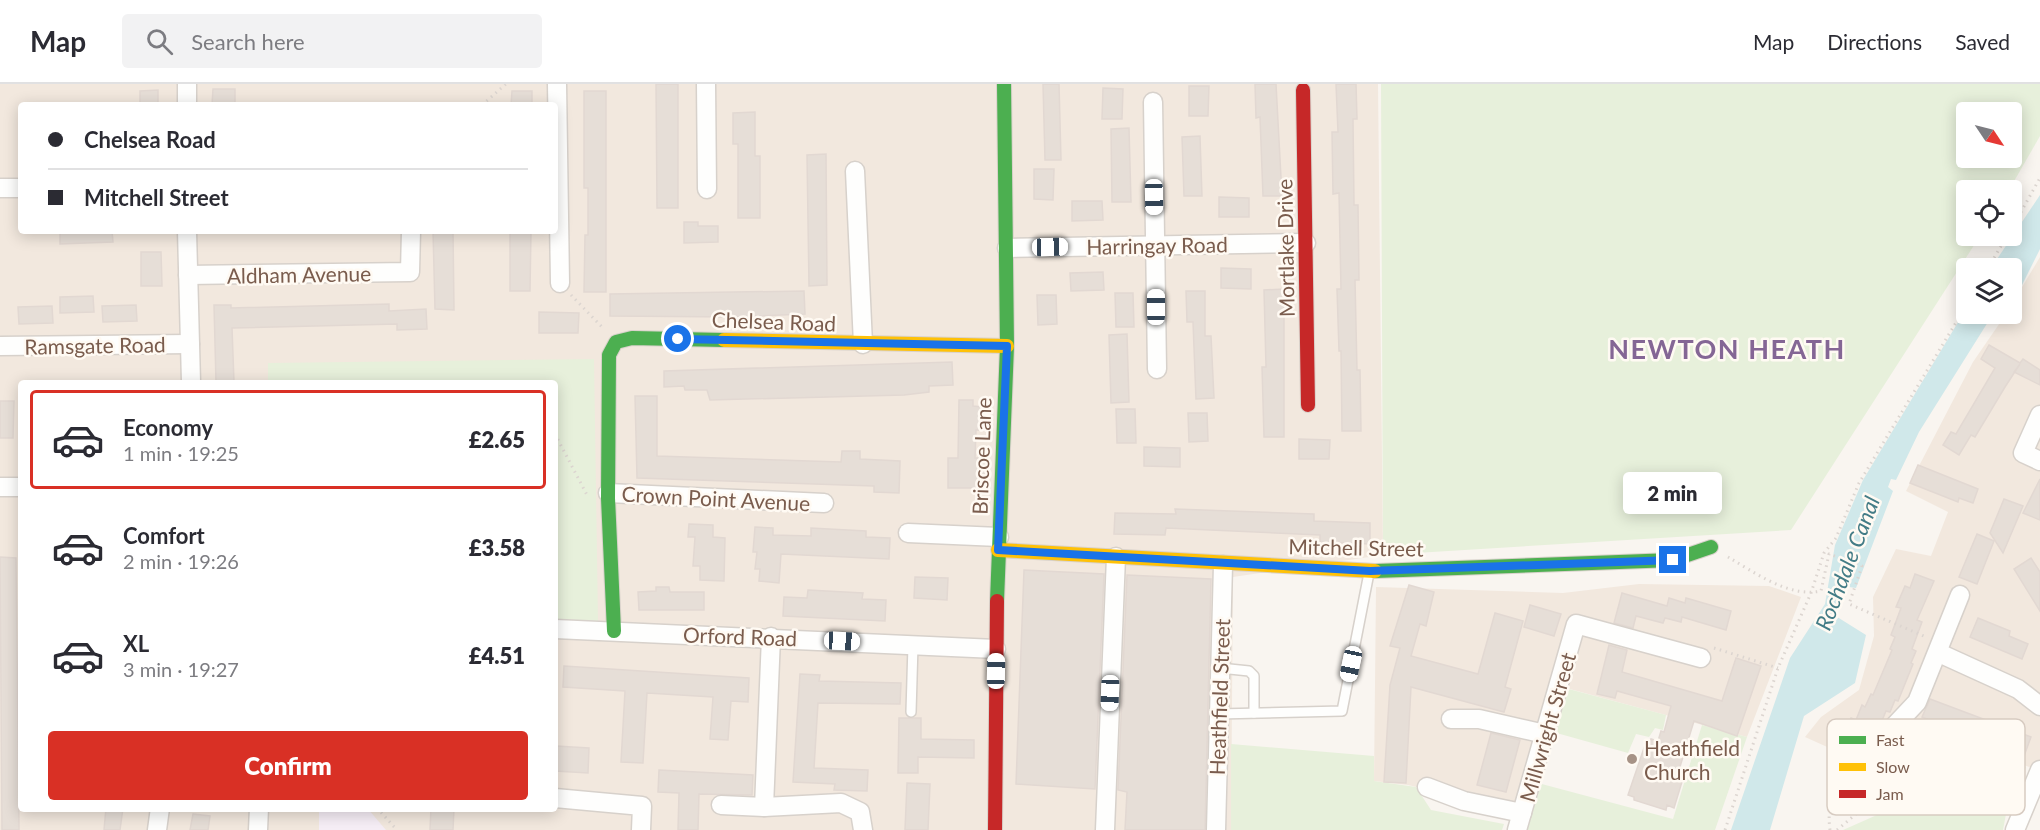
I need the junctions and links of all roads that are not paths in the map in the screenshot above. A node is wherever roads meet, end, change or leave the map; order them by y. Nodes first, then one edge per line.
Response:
1 (188, 84) edge
2 (557, 84) edge
3 (706, 84) edge
4 (1004, 84) edge
5 (1303, 90) dead end
6 (187, 102) edge
7 (557, 102) edge
8 (1153, 102) dead end
9 (558, 150) edge
10 (855, 171) dead end
11 (0, 188) edge
12 (18, 188) edge
13 (707, 189) dead end
14 (187, 234) edge
15 (411, 234) edge
16 (1306, 243) junction
17 (1155, 244) junction
18 (1007, 248) junction
19 (188, 275) junction
20 (560, 283) road end
21 (190, 344) junction
22 (863, 344) junction
23 (0, 346) edge
24 (1007, 346) junction
25 (1156, 369) dead end
26 (191, 380) edge
27 (1308, 405) dead end
28 (2040, 415) edge
29 (2040, 461) edge
30 (0, 487) edge
31 (18, 487) edge
32 (608, 495) junction
33 (824, 503) dead end
34 (908, 533) dead end
35 (999, 544) junction
36 (1711, 547) road end
37 (1116, 557) junction
38 (1223, 565) junction
39 (1370, 571) junction
40 (1960, 595) dead end
41 (558, 629) edge
42 (614, 632) junction
43 (771, 637) junction
44 (913, 645) junction
45 (996, 649) junction
46 (1939, 653) junction
47 (1701, 658) road end
48 (1220, 668) junction
49 (2040, 706) edge
50 (911, 712) dead end
51 (1254, 713) junction
52 (1218, 714) junction
53 (1451, 719) dead end
54 (1901, 719) edge
55 (1545, 734) junction
56 (2040, 770) edge
57 (1427, 787) dead end
58 (558, 798) edge
59 (2025, 803) edge
60 (721, 806) dead end
61 (764, 807) junction
62 (159, 812) edge
63 (259, 812) edge
64 (2020, 815) edge
65 (1520, 822) edge
66 (157, 830) edge
67 (258, 830) edge
68 (642, 830) edge
69 (863, 830) edge
70 (994, 830) edge
71 (1105, 830) edge
72 (1216, 830) edge
73 (2015, 830) edge

1 - 6 street
2 - 7 street
3 - 13 street
4 - 18 street, Briscoe Lane
5 - 16 street, Mortlake Drive
8 - 17 street
9 - 20 street
10 - 22 street
11 - 12 street
14 - 19 street
15 - 19 street, Aldham Avenue
16 - 17 street, Harringay Road
16 - 27 street, Mortlake Drive
17 - 18 street, Harringay Road
17 - 25 street
18 - 24 street, Briscoe Lane
19 - 21 street
21 - 23 street, Ramsgate Road
21 - 26 street
22 - 24 street, Chelsea Road
22 - 32 street, Chelsea Road
24 - 35 street, Briscoe Lane
28 - 29 street
30 - 31 street
32 - 33 street, Crown Point Avenue
32 - 42 street
34 - 35 street
35 - 37 street, Mitchell Street
35 - 45 street, Briscoe Lane
36 - 39 street, Mitchell Street
37 - 38 street, Mitchell Street
37 - 71 street
38 - 39 street, Mitchell Street
38 - 48 street, Heathfield Street
39 - 51 lane
40 - 46 street
41 - 42 street, Orford Road
42 - 43 street, Orford Road
43 - 44 street, Orford Road
43 - 61 street
44 - 45 street, Orford Road
44 - 50 lane
45 - 70 street, Briscoe Lane
46 - 49 street
46 - 54 street
47 - 55 street, Millwright Street
48 - 51 lane
48 - 52 street, Heathfield Street
51 - 52 lane
52 - 72 street, Heathfield Street
53 - 55 street
55 - 65 street, Millwright Street
56 - 59 street
57 - 65 street
58 - 68 street
60 - 61 street
61 - 69 street
62 - 66 street
63 - 67 street
64 - 73 street

